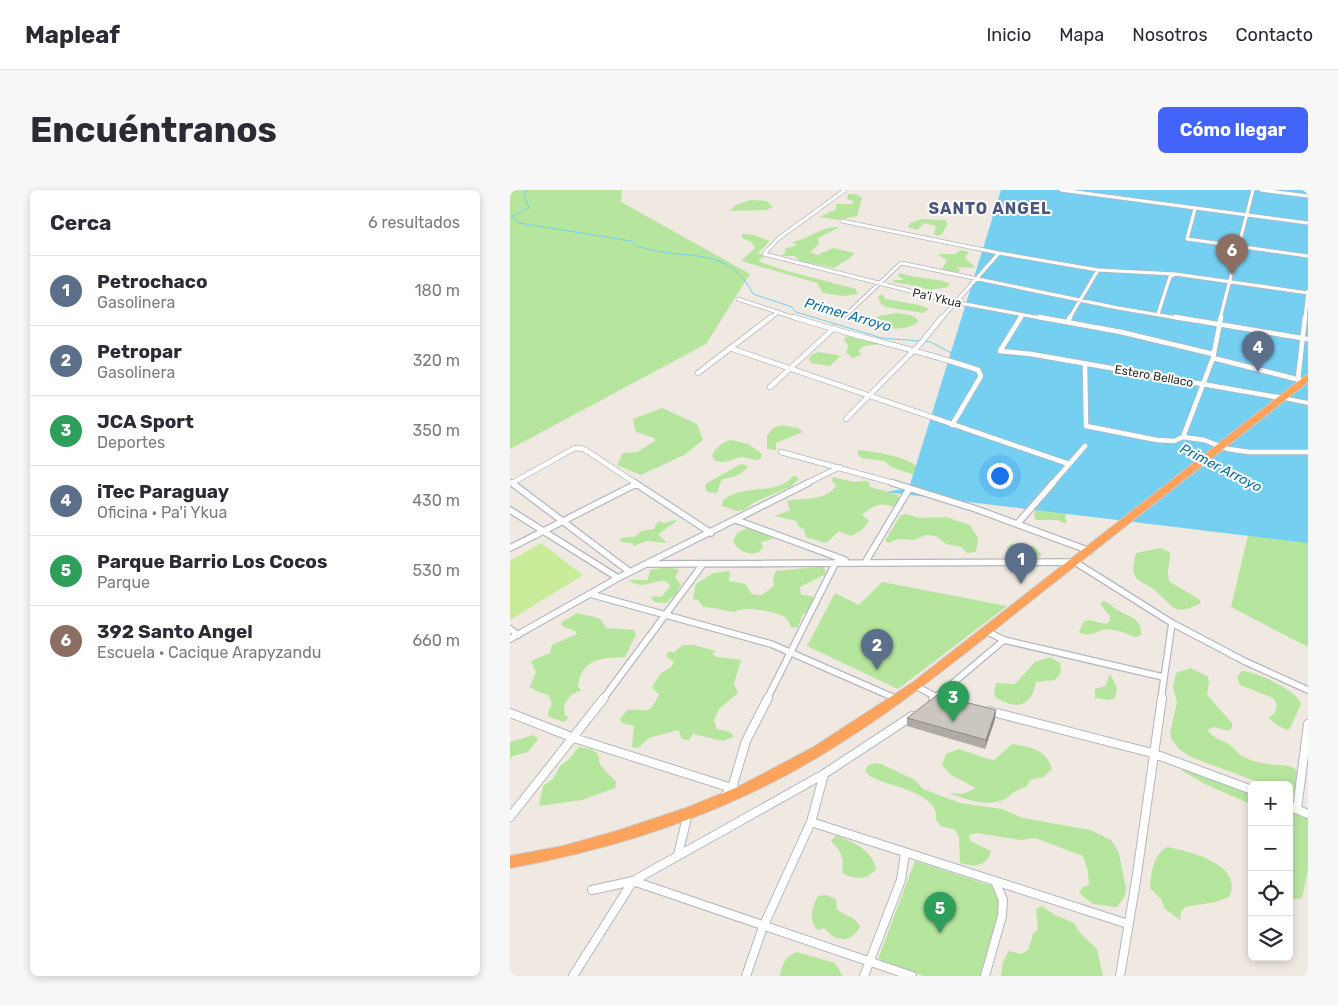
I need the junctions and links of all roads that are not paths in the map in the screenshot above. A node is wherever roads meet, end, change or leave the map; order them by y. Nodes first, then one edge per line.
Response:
1 (845, 190) edge
2 (1061, 190) edge
3 (1253, 190) edge
4 (1261, 190) edge
5 (1086, 192) edge
6 (1308, 196) edge
7 (1195, 209) junction
8 (1248, 215) junction
9 (842, 221) dead end
10 (1308, 223) edge
11 (1238, 246) junction
12 (999, 254) junction
13 (1308, 256) edge
14 (1098, 270) junction
15 (1175, 274) junction
16 (977, 277) junction
17 (1229, 283) junction
18 (879, 284) junction
19 (1308, 293) edge
20 (738, 299) dead end
21 (1083, 299) junction
22 (954, 302) junction
23 (778, 312) junction
24 (1158, 314) junction
25 (846, 315) dead end
26 (1022, 316) junction
27 (1068, 321) junction
28 (1219, 324) junction
29 (834, 328) junction
30 (1306, 339) edge
31 (730, 348) junction
32 (914, 350) junction
33 (1213, 356) junction
34 (1085, 364) junction
35 (790, 368) junction
36 (698, 373) dead end
37 (1303, 380) edge
38 (1202, 384) junction
39 (770, 387) dead end
40 (869, 395) junction
41 (1282, 398) junction
42 (1308, 404) edge
43 (846, 419) dead end
44 (952, 425) junction
45 (1183, 437) junction
46 (1084, 446) dead end
47 (1220, 446) junction
48 (781, 452) dead end
49 (1308, 452) edge
50 (1069, 464) junction
51 (840, 467) junction
52 (636, 484) junction
53 (909, 488) junction
54 (510, 510) edge
55 (736, 520) junction
56 (562, 521) junction
57 (1018, 523) junction
58 (543, 531) junction
59 (711, 533) junction
60 (510, 548) edge
61 (1090, 551) junction
62 (848, 561) junction
63 (836, 562) junction
64 (866, 562) junction
65 (1075, 562) junction
66 (647, 564) junction
67 (703, 564) junction
68 (630, 572) junction
69 (618, 578) junction
70 (590, 594) junction
71 (666, 615) junction
72 (1172, 623) junction
73 (510, 629) edge
74 (986, 631) junction
75 (518, 635) junction
76 (510, 639) edge
77 (1004, 640) junction
78 (792, 652) junction
79 (1163, 677) junction
80 (916, 686) junction
81 (1308, 690) edge
82 (936, 697) junction
83 (897, 699) junction
84 (946, 700) edge
85 (928, 704) edge
86 (983, 709) edge
87 (921, 710) edge
88 (510, 713) edge
89 (1308, 724) edge
90 (574, 738) junction
91 (1152, 753) junction
92 (824, 774) junction
93 (1248, 789) edge
94 (737, 790) junction
95 (1293, 808) edge
96 (1297, 809) junction
97 (688, 813) junction
98 (1308, 814) edge
99 (510, 817) edge
100 (811, 822) junction
101 (905, 853) junction
102 (678, 855) junction
103 (510, 862) edge
104 (995, 880) junction
105 (633, 881) junction
106 (592, 890) dead end
107 (1128, 924) junction
108 (763, 927) junction
109 (869, 963) junction
110 (573, 976) edge
111 (746, 976) edge
112 (864, 976) edge
113 (912, 976) edge
114 (985, 976) edge
115 (1120, 976) edge

1 - 18 street, Pa'i Ykua
2 - 5 street
3 - 8 street
4 - 6 street
5 - 7 street
7 - 8 street
7 - 11 street
8 - 10 street
8 - 11 street
9 - 12 street
11 - 13 street
11 - 17 street
12 - 14 street
12 - 16 street
14 - 15 street
14 - 21 street
15 - 17 street
15 - 24 street
16 - 18 street
16 - 21 street
16 - 22 street
17 - 19 street
17 - 28 street
18 - 22 street, Pa'i Ykua
18 - 25 street
19 - 30 street
20 - 23 street
21 - 24 street
21 - 27 street
22 - 26 street, Pa'i Ykua
22 - 32 street
23 - 29 street
23 - 31 street
24 - 28 street
26 - 27 street, Pa'i Ykua
26 - 34 street, Estero Bellaco
27 - 33 street, Pa'i Ykua
28 - 30 street
28 - 33 street
29 - 32 street
29 - 35 street
30 - 37 street
31 - 35 street
31 - 36 street
32 - 40 street
32 - 44 street
33 - 37 street, Pa'i Ykua
33 - 38 street
34 - 38 street, Estero Bellaco
34 - 45 street
35 - 39 street
35 - 40 street
37 - 41 highway
38 - 41 street, Estero Bellaco
38 - 45 street
40 - 43 street
40 - 44 street
41 - 42 street, Estero Bellaco
41 - 47 highway
44 - 50 street
45 - 47 street
46 - 50 street
47 - 49 street
47 - 61 highway
48 - 51 street
50 - 57 street
51 - 53 street
51 - 55 street
52 - 56 street
52 - 56 street
52 - 59 street
53 - 57 street
53 - 64 street
54 - 58 street
55 - 59 street
55 - 62 street
56 - 58 street
56 - 68 street
57 - 61 street
58 - 60 street
58 - 69 street
59 - 66 street
61 - 65 highway
62 - 63 street
62 - 64 street
63 - 67 street
63 - 78 street
64 - 65 street
65 - 72 street
65 - 74 highway
66 - 67 street
66 - 68 street
67 - 71 street
68 - 69 street
69 - 70 street
70 - 71 street
70 - 75 street
71 - 78 street
71 - 90 street
72 - 79 street
72 - 81 street
73 - 75 street
74 - 77 street
74 - 80 highway
75 - 76 street
77 - 79 street
77 - 82 street
78 - 83 street
78 - 94 street
79 - 91 street
80 - 82 street
80 - 83 highway
82 - 84 street
82 - 85 street
83 - 94 highway
86 - 91 street
87 - 92 street
88 - 90 street
89 - 96 street
90 - 94 street
90 - 99 street
91 - 93 street
91 - 107 street
92 - 100 street
92 - 102 street
94 - 97 highway
95 - 96 street
96 - 98 street
97 - 102 street
97 - 103 highway
100 - 101 street
100 - 108 street
101 - 104 street
101 - 109 street
102 - 105 street
104 - 107 street
104 - 114 street
105 - 106 street
105 - 108 street
105 - 110 street
107 - 115 street
108 - 109 street
108 - 111 street
109 - 112 street
109 - 113 street

